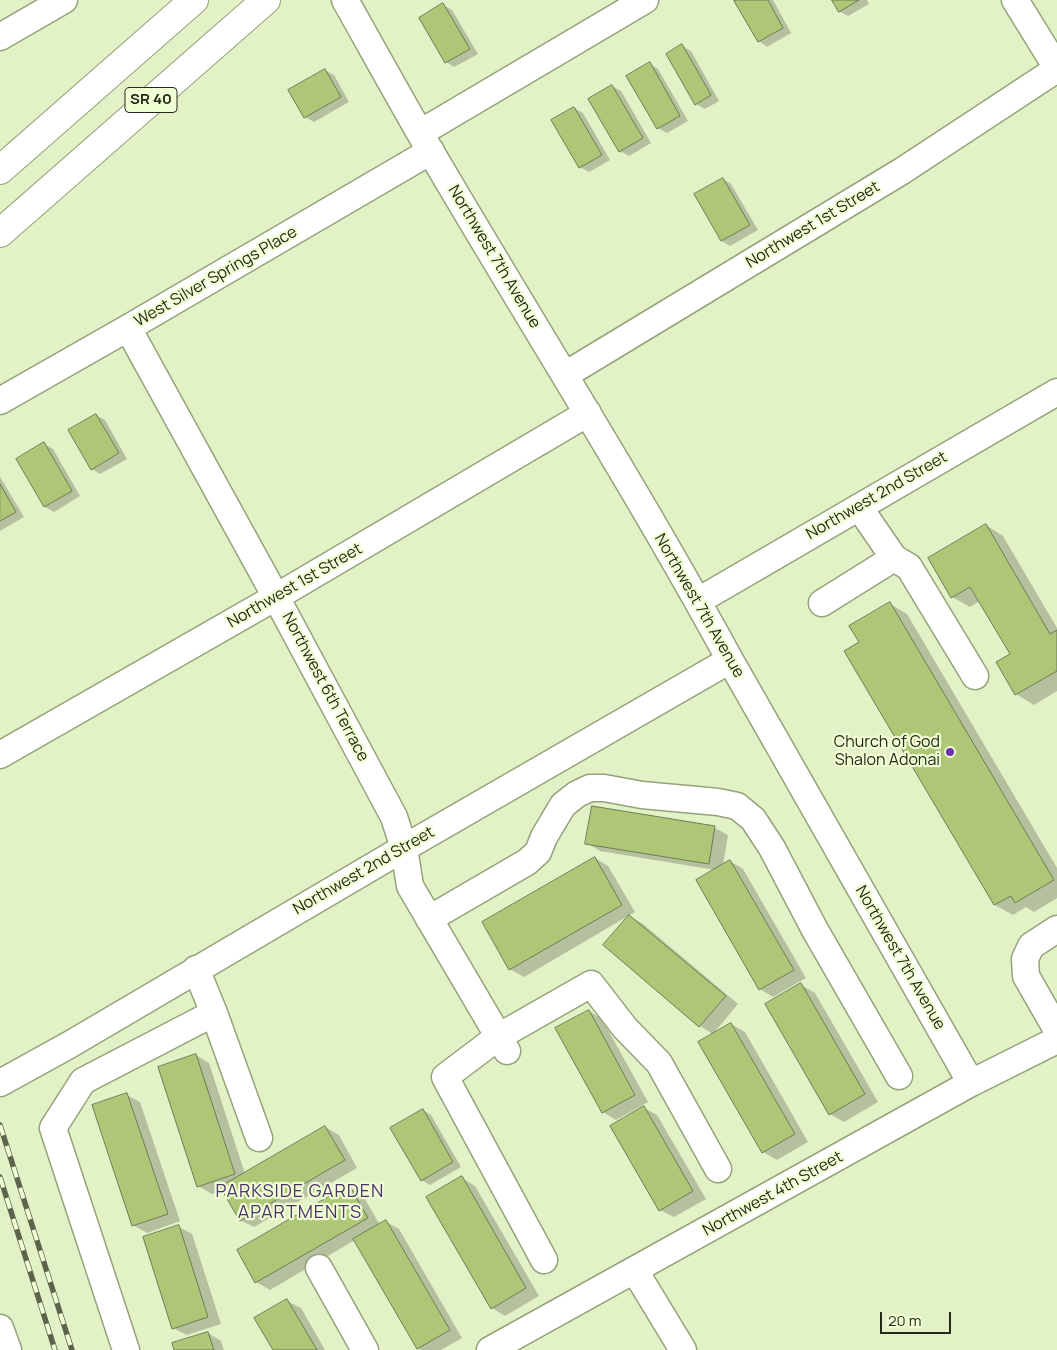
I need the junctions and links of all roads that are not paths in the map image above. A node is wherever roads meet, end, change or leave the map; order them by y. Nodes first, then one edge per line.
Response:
1 (64, 0) edge
2 (194, 0) edge
3 (266, 0) edge
4 (345, 0) edge
5 (645, 0) edge
6 (1015, 0) edge
7 (0, 37) edge
8 (1057, 69) edge
9 (426, 142) junction
10 (0, 170) edge
11 (0, 233) edge
12 (128, 328) junction
13 (565, 375) junction
14 (1057, 392) edge
15 (0, 401) edge
16 (588, 413) junction
17 (859, 507) junction
18 (894, 558) junction
19 (276, 597) junction
20 (698, 601) junction
21 (822, 603) dead end
22 (730, 660) junction
23 (975, 676) dead end
24 (0, 755) edge
25 (404, 848) junction
26 (429, 919) junction
27 (1057, 929) edge
28 (196, 969) junction
29 (214, 1013) junction
30 (1057, 1030) edge
31 (1057, 1040) edge
32 (502, 1044) junction
33 (899, 1076) dead end
34 (0, 1083) edge
35 (971, 1083) junction
36 (259, 1138) dead end
37 (718, 1169) dead end
38 (544, 1260) dead end
39 (319, 1268) dead end
40 (635, 1271) junction
41 (0, 1328) edge
42 (8, 1350) edge
43 (126, 1350) edge
44 (365, 1350) edge
45 (490, 1350) edge
46 (683, 1350) edge

1 - 7 street
2 - 10 main road, SR 40
3 - 11 main road, SR 40
4 - 9 street, Northwest 7th Avenue
5 - 9 street, West Silver Springs Place
6 - 8 street
8 - 13 street, Northwest 1st Street
9 - 12 street, West Silver Springs Place
9 - 13 street, Northwest 7th Avenue
12 - 15 street, West Silver Springs Place
12 - 19 street, Northwest 6th Terrace
13 - 16 street, Northwest 7th Avenue
14 - 17 street, Northwest 2nd Street
16 - 19 street, Northwest 1st Street
16 - 20 street, Northwest 7th Avenue
17 - 18 street
17 - 20 street, Northwest 2nd Street
18 - 21 street
18 - 23 street
19 - 24 street, Northwest 1st Street
19 - 25 street, Northwest 6th Terrace
20 - 22 street, Northwest 7th Avenue
22 - 25 street, Northwest 2nd Street
22 - 35 street, Northwest 7th Avenue
25 - 26 street, Northwest 6th Terrace
25 - 28 street, Northwest 2nd Street
26 - 32 street, Northwest 6th Terrace
26 - 33 street
27 - 30 street
28 - 29 street
28 - 34 street, Northwest 2nd Street
29 - 36 street
29 - 43 street
31 - 35 street, Northwest 4th Street
32 - 37 street
32 - 38 street
35 - 40 street, Northwest 4th Street
39 - 44 street
40 - 45 street, Northwest 4th Street
40 - 46 street
41 - 42 street

